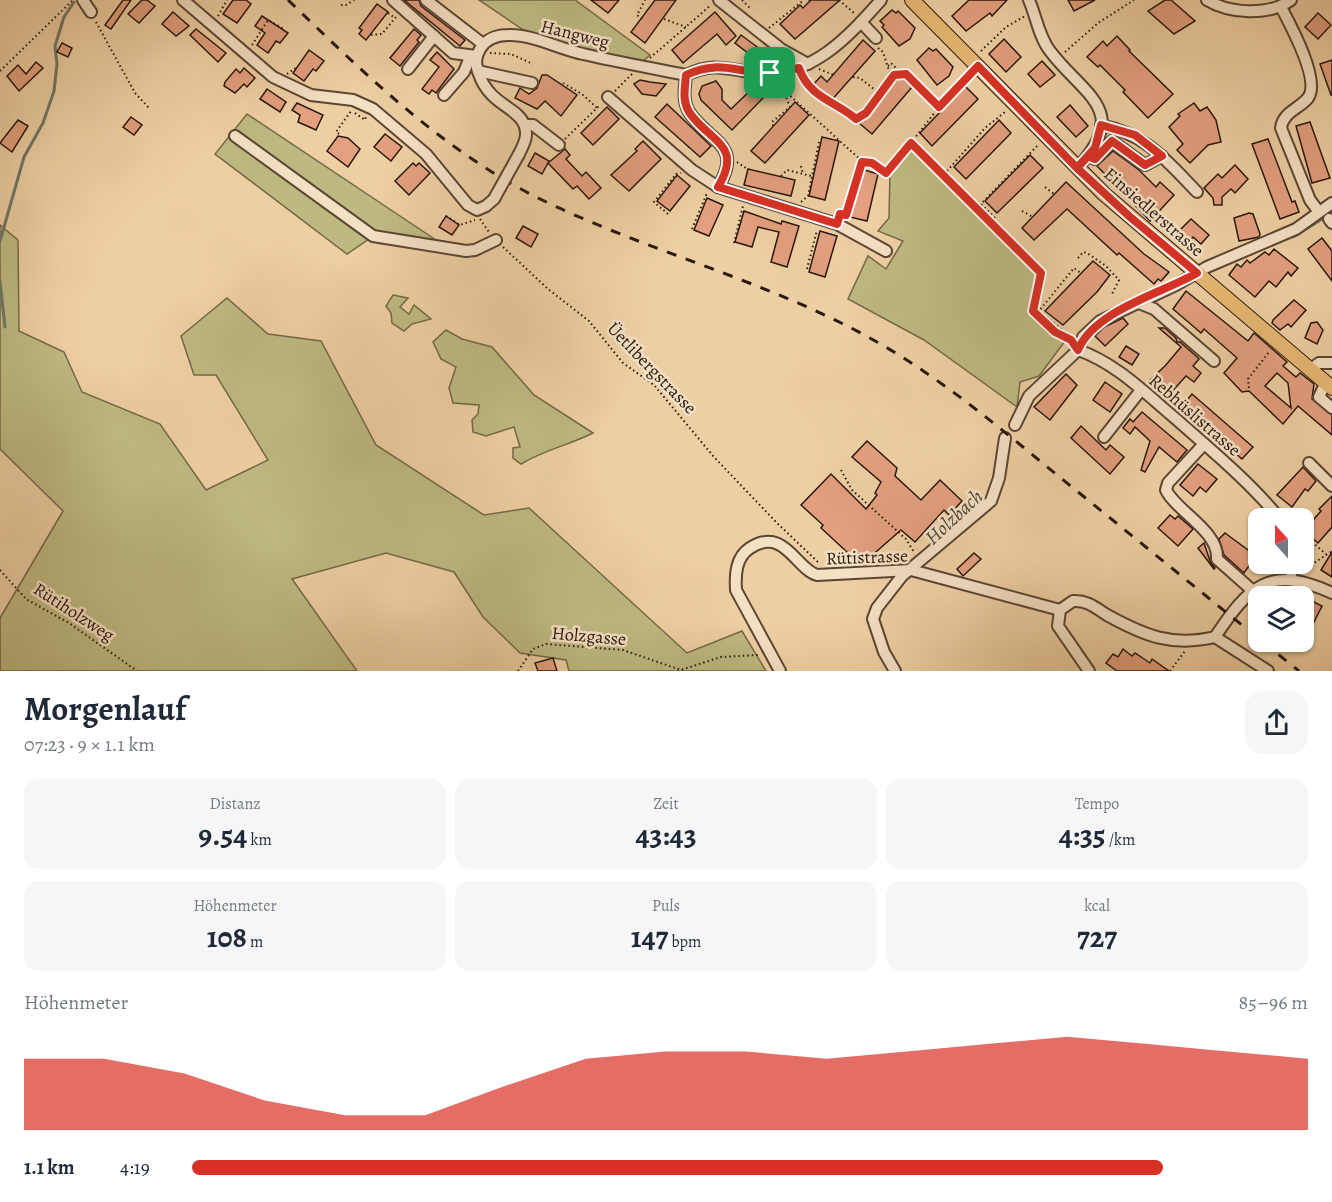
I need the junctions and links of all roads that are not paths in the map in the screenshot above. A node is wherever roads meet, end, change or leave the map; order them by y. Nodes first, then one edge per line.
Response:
1 (83, 0) edge
2 (183, 0) edge
3 (393, 0) edge
4 (426, 0) edge
5 (719, 0) edge
6 (881, 0) edge
7 (912, 0) edge
8 (1207, 0) edge
9 (1286, 3) edge
10 (1031, 5) edge
11 (91, 12) road end
12 (862, 22) junction
13 (434, 36) junction
14 (876, 42) road end
15 (483, 44) junction
16 (473, 56) junction
17 (804, 66) junction
18 (408, 69) dead end
19 (478, 71) junction
20 (686, 75) junction
21 (532, 83) dead end
22 (444, 95) dead end
23 (609, 98) dead end
24 (525, 125) junction
25 (1101, 125) junction
26 (235, 136) dead end
27 (559, 145) dead end
28 (1088, 156) junction
29 (1162, 156) junction
30 (1077, 168) junction
31 (713, 189) junction
32 (1197, 192) dead end
33 (1332, 203) edge
34 (1327, 218) edge
35 (496, 240) road end
36 (886, 251) dead end
37 (1197, 273) junction
38 (1139, 303) junction
39 (1078, 350) junction
40 (1214, 362) dead end
41 (1332, 363) edge
42 (1311, 369) junction
43 (1329, 385) edge
44 (1141, 390) junction
45 (1332, 408) edge
46 (1015, 425) dead end
47 (1104, 436) dead end
48 (1005, 438) dead end
49 (1204, 444) junction
50 (1309, 463) dead end
51 (1332, 486) edge
52 (1271, 508) edge
53 (914, 566) junction
54 (1293, 574) edge
55 (1291, 578) junction
56 (1264, 586) edge
57 (1248, 587) edge
58 (1332, 593) edge
59 (1248, 597) edge
60 (1060, 610) junction
61 (1215, 637) junction
62 (780, 671) edge
63 (895, 671) edge
64 (1089, 671) edge
65 (1268, 671) edge

1 - 11 street
2 - 24 street, bridge
3 - 13 street
4 - 15 street
5 - 17 street
6 - 12 street
7 - 30 main road, Einsiedlerstrasse
8 - 9 street
9 - 34 street
10 - 25 street
12 - 14 street
12 - 17 street
13 - 16 street
13 - 18 street
15 - 16 street
15 - 20 street, Hangweg
16 - 19 street
16 - 22 street
17 - 20 street
19 - 21 street
19 - 24 street
20 - 31 street
23 - 31 street
24 - 27 street
25 - 28 street
25 - 29 street
26 - 35 street
28 - 29 street
28 - 30 street
29 - 32 street
30 - 37 main road, Einsiedlerstrasse
31 - 36 street
33 - 34 street
34 - 37 street
37 - 38 street
37 - 42 main road, Einsiedlerstrasse
38 - 39 street
38 - 40 street
39 - 44 street, Rebhüslistrasse
39 - 46 street
41 - 42 street
42 - 43 main road, Einsiedlerstrasse
43 - 45 street
44 - 47 street
44 - 49 street, Rebhüslistrasse
48 - 53 street
49 - 52 street, Rebhüslistrasse
49 - 57 street
50 - 51 street
53 - 60 street, Rütistrasse
53 - 62 street, Rütistrasse
53 - 63 street
54 - 55 street
55 - 56 street
55 - 58 street
59 - 61 street
60 - 61 street
60 - 64 street
61 - 65 street

